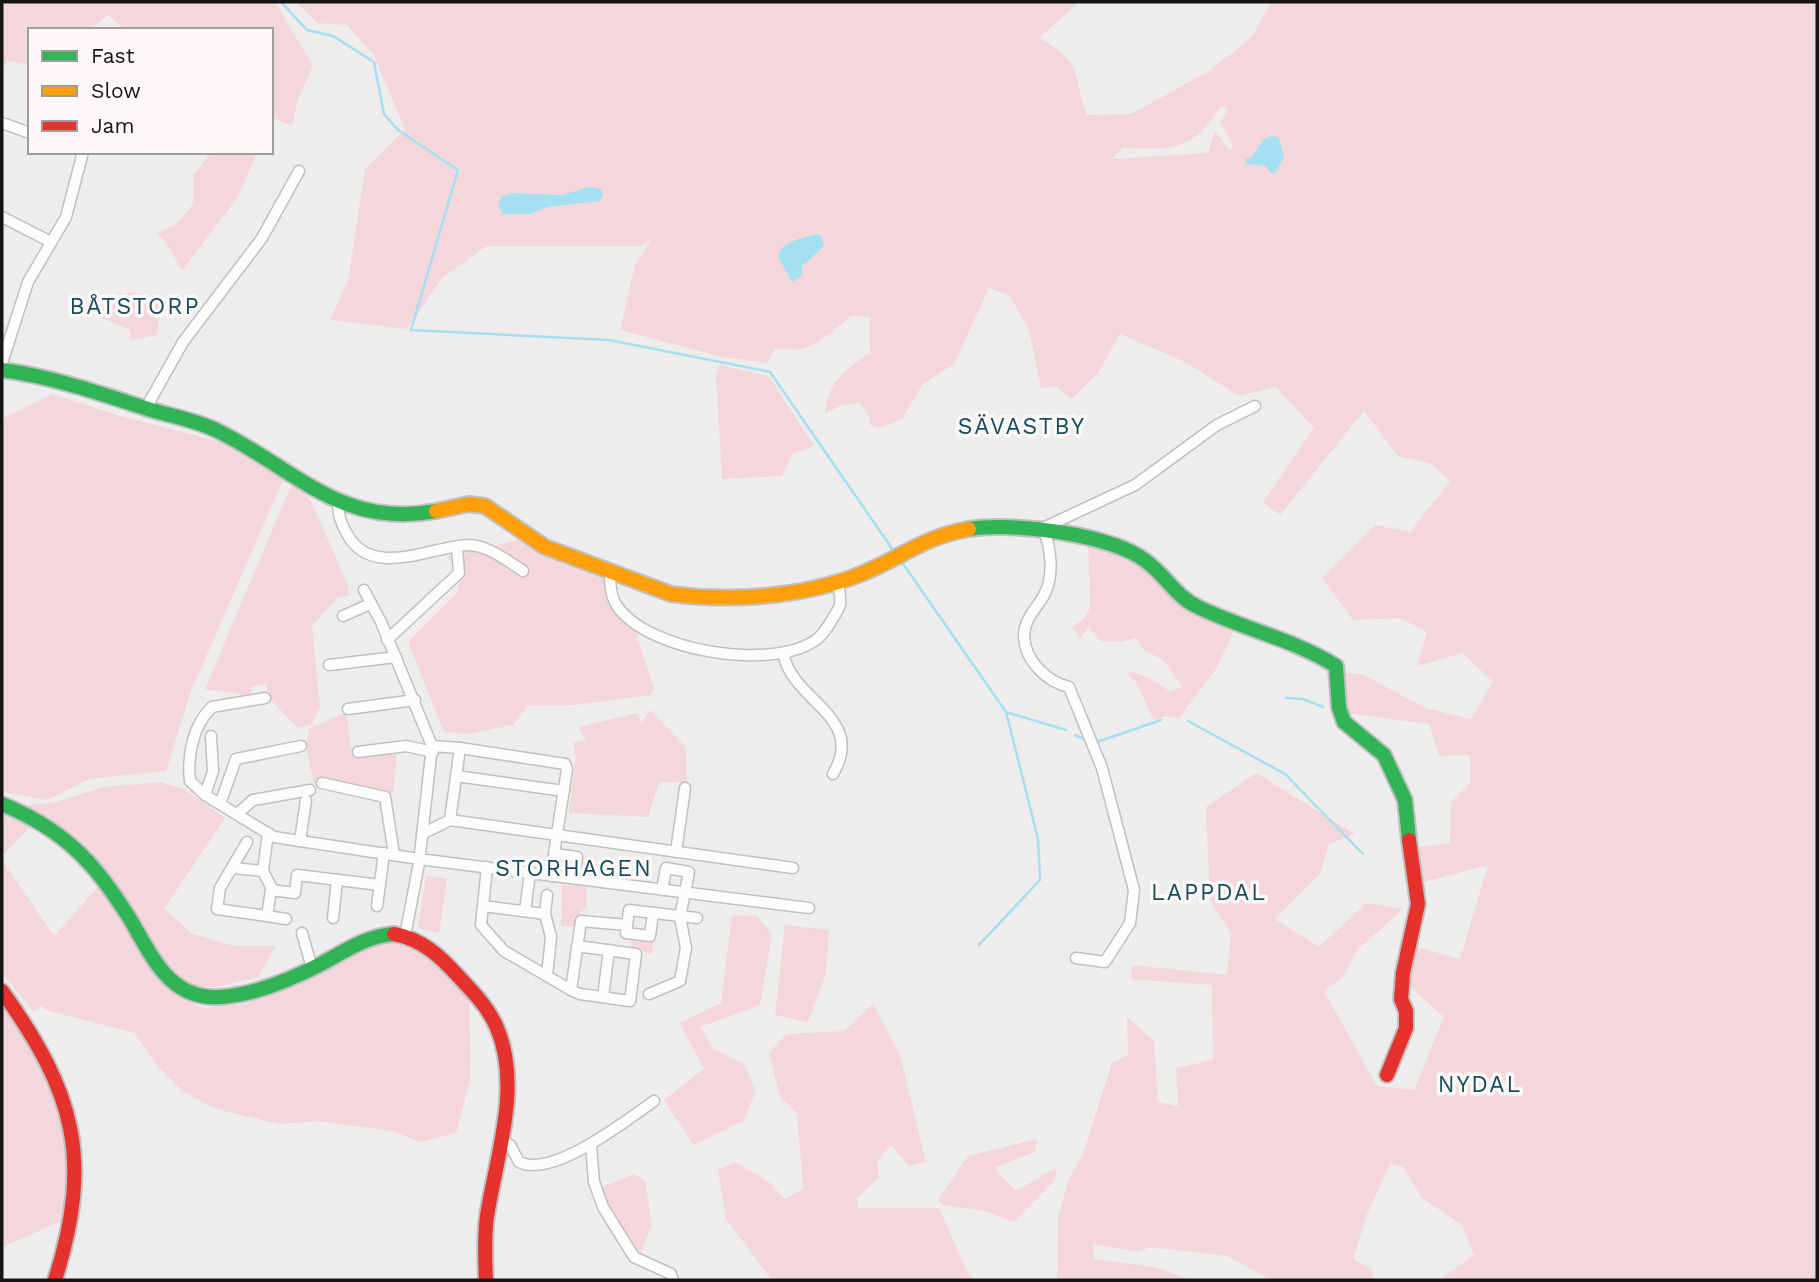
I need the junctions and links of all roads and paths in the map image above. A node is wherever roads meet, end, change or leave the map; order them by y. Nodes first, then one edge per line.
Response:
1 (2, 123) edge
2 (28, 132) edge
3 (83, 154) edge
4 (299, 172) dead end
5 (2, 217) edge
6 (51, 242) junction
7 (2, 363) edge
8 (2, 370) edge
9 (1255, 406) dead end
10 (146, 408) junction
11 (338, 503) junction
12 (1043, 528) junction
13 (457, 548) junction
14 (523, 570) dead end
15 (610, 570) junction
16 (838, 582) junction
17 (364, 590) dead end
18 (370, 604) junction
19 (343, 616) dead end
20 (387, 640) junction
21 (787, 652) junction
22 (396, 657) junction
23 (329, 665) dead end
24 (265, 698) dead end
25 (415, 700) junction
26 (348, 709) dead end
27 (211, 736) dead end
28 (302, 746) dead end
29 (460, 748) junction
30 (433, 749) junction
31 (358, 752) dead end
32 (833, 774) dead end
33 (456, 776) junction
34 (322, 783) dead end
35 (685, 788) dead end
36 (564, 791) junction
37 (205, 795) junction
38 (2, 804) edge
39 (220, 804) junction
40 (237, 814) junction
41 (450, 820) junction
42 (268, 833) junction
43 (422, 834) junction
44 (556, 836) junction
45 (300, 841) junction
46 (247, 842) dead end
47 (672, 852) junction
48 (389, 854) junction
49 (554, 854) junction
50 (691, 855) junction
51 (419, 859) junction
52 (487, 867) junction
53 (232, 868) junction
54 (793, 868) dead end
55 (666, 870) junction
56 (263, 871) junction
57 (689, 872) junction
58 (530, 873) junction
59 (552, 876) junction
60 (575, 879) junction
61 (337, 880) junction
62 (380, 885) junction
63 (662, 890) junction
64 (273, 891) junction
65 (686, 894) junction
66 (547, 895) dead end
67 (377, 906) dead end
68 (483, 906) junction
69 (809, 908) dead end
70 (525, 911) junction
71 (545, 914) junction
72 (653, 914) junction
73 (267, 916) junction
74 (680, 917) junction
75 (333, 918) dead end
76 (697, 918) dead end
77 (286, 919) dead end
78 (627, 929) junction
79 (302, 933) dead end
80 (405, 936) junction
81 (577, 946) junction
82 (609, 950) junction
83 (624, 952) junction
84 (1076, 958) dead end
85 (312, 968) junction
86 (547, 976) junction
87 (571, 990) junction
88 (2, 991) edge
89 (649, 994) dead end
90 (603, 997) junction
91 (1387, 1075) dead end
92 (654, 1101) dead end
93 (502, 1140) junction
94 (591, 1145) junction
95 (55, 1280) edge
96 (486, 1280) edge
97 (673, 1280) edge

1 - 2 street
3 - 6 street
4 - 10 street
5 - 6 street
6 - 7 street
8 - 10 street
9 - 12 street
10 - 11 street
11 - 13 street
11 - 15 street
12 - 16 street
12 - 84 street
12 - 91 street
13 - 14 street
13 - 20 street
15 - 16 street
15 - 21 street
16 - 21 street
17 - 18 street
18 - 19 street
18 - 20 street
20 - 22 street
21 - 32 street
22 - 23 street
22 - 25 street
24 - 37 street
25 - 26 street
25 - 30 street
27 - 37 street
28 - 39 street
29 - 30 street
29 - 33 street
29 - 36 street
30 - 31 street
30 - 43 street
33 - 36 street
33 - 41 street
34 - 48 street
35 - 47 street
36 - 44 street
37 - 39 street
38 - 85 street
39 - 40 street
40 - 42 street
40 - 45 street
41 - 43 street
41 - 44 street
42 - 45 street
42 - 56 street
43 - 51 street
44 - 47 street
44 - 49 street
45 - 48 street
46 - 53 street
47 - 50 street
47 - 55 street
48 - 51 street
48 - 62 street
49 - 59 street
49 - 60 street
50 - 54 street
50 - 57 street
51 - 52 street
51 - 80 street
52 - 58 street
52 - 68 street
53 - 56 street
53 - 73 street
55 - 57 street
55 - 63 street
56 - 64 street
57 - 65 street
58 - 59 street
58 - 70 street
59 - 60 street
60 - 63 street
61 - 62 street
61 - 64 street
61 - 75 street
62 - 67 street
63 - 65 street
64 - 73 street
65 - 69 street
65 - 74 street
66 - 71 street
68 - 70 street
68 - 86 street
70 - 71 street
71 - 86 street
72 - 74 street
72 - 78 street
72 - 78 street
73 - 77 street
74 - 76 street
74 - 89 street
78 - 81 street
78 - 83 street
79 - 85 street
80 - 85 street
80 - 93 street
81 - 82 street
81 - 87 street
82 - 83 street
82 - 90 street
83 - 90 street
86 - 87 street
87 - 90 street
88 - 95 street
92 - 94 street
93 - 94 street
93 - 96 street
94 - 97 street

